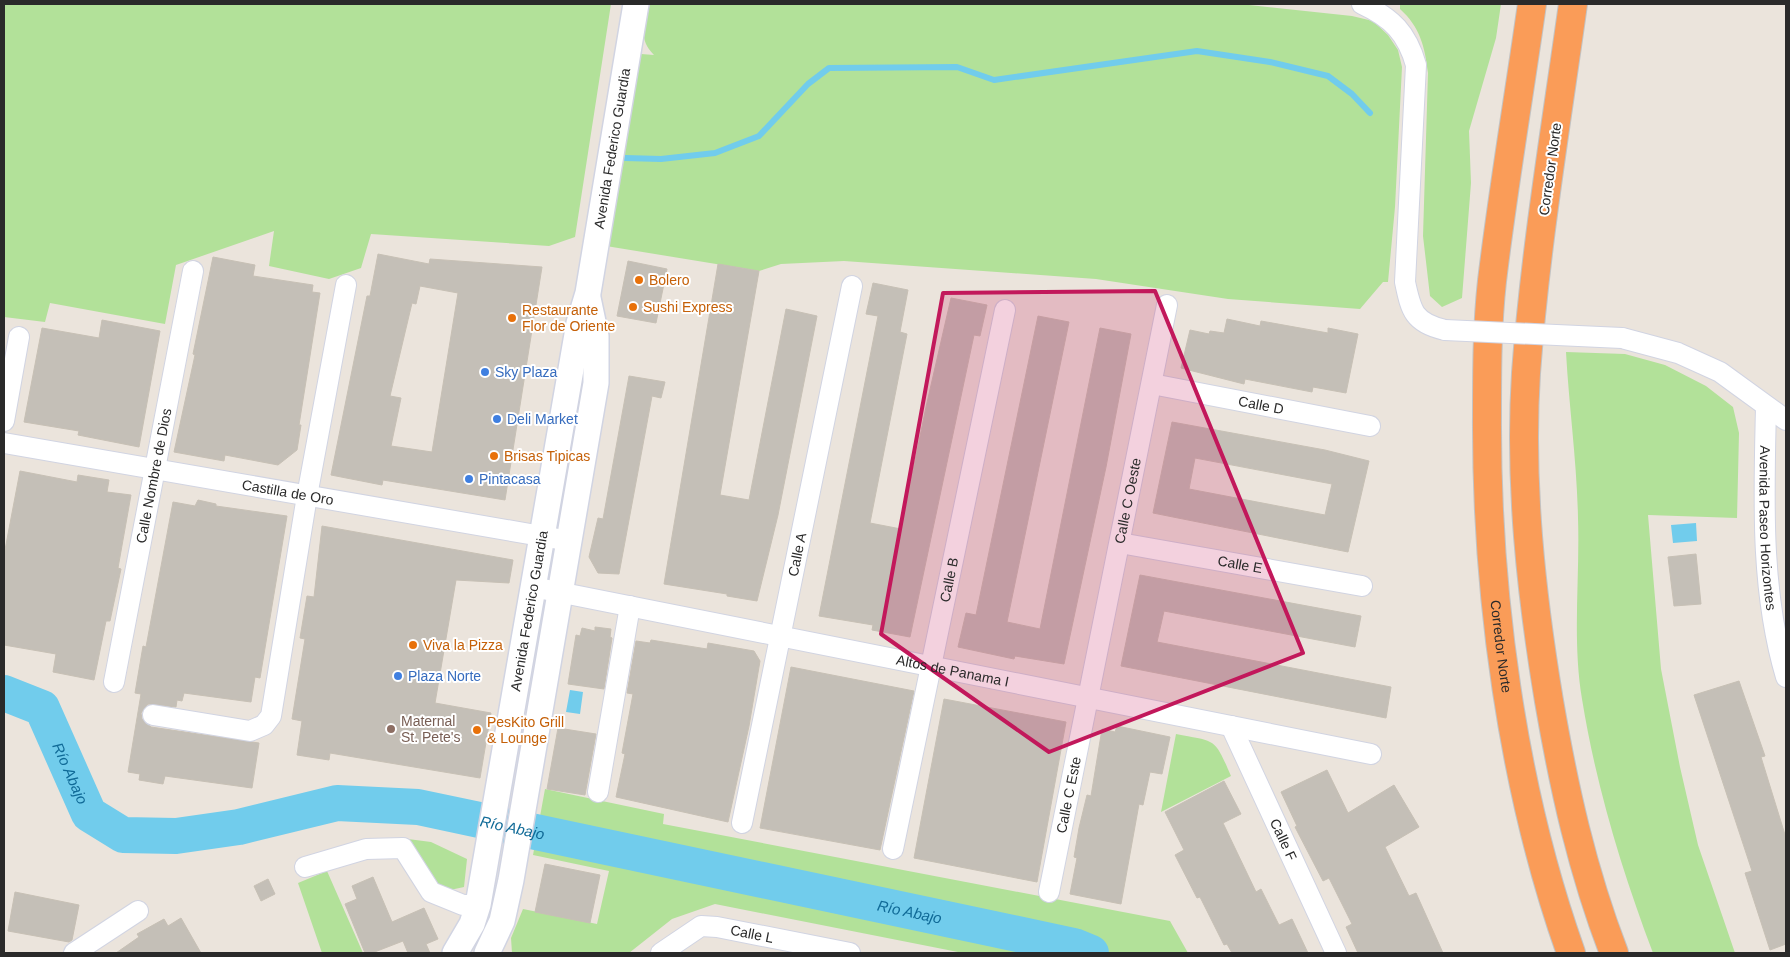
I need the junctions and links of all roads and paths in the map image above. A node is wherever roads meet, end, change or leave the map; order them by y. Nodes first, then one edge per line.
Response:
1 (636, 4) edge
2 (1362, 4) edge
3 (1532, 4) edge
4 (1573, 4) edge
5 (193, 271) dead end
6 (346, 286) dead end
7 (852, 286) dead end
8 (588, 293) junction
9 (1168, 305) dead end
10 (1005, 310) dead end
11 (19, 337) dead end
12 (1152, 384) junction
13 (1766, 407) junction
14 (1786, 420) edge
15 (4, 421) edge
16 (1370, 426) dead end
17 (4, 444) edge
18 (154, 470) junction
19 (307, 496) junction
20 (541, 536) junction
21 (570, 541) junction
22 (1120, 542) junction
23 (533, 586) junction
24 (1362, 586) dead end
25 (561, 592) junction
26 (630, 606) junction
27 (1780, 632) edge
28 (780, 636) junction
29 (931, 666) junction
30 (1786, 677) edge
31 (114, 682) dead end
32 (1088, 698) junction
33 (153, 715) dead end
34 (1231, 726) junction
35 (1371, 754) dead end
36 (598, 792) dead end
37 (742, 823) dead end
38 (893, 849) dead end
39 (305, 867) dead end
40 (1049, 892) dead end
41 (478, 905) junction
42 (138, 910) dead end
43 (466, 949) edge
44 (74, 953) edge
45 (487, 953) edge
46 (661, 953) edge
47 (850, 953) edge
48 (1336, 953) edge
49 (1571, 953) edge
50 (1614, 953) edge

1 - 8 street, Avenida Federico Guardia
2 - 13 street, bridge
3 - 49 highway, Corredor Norte
4 - 50 highway, Corredor Norte
5 - 18 street, Calle Nombre de Dios
6 - 19 street
7 - 28 street, Calle A
8 - 20 street, Avenida Federico Guardia
8 - 21 street, Avenida Federico Guardia
9 - 12 street, Calle C Oeste
10 - 29 street, Calle B
11 - 15 street
12 - 16 street, Calle D
12 - 22 street, Calle C Oeste
13 - 14 street
13 - 27 street, Avenida Paseo Horizontes
17 - 18 street, Castilla de Oro
18 - 19 street, Castilla de Oro
18 - 31 street, Calle Nombre de Dios
19 - 20 street, Castilla de Oro
19 - 33 street
20 - 21 street, Castilla de Oro
20 - 23 street, Avenida Federico Guardia
21 - 25 street, Avenida Federico Guardia
22 - 24 street, Calle E
22 - 32 street, Calle C Oeste
23 - 25 street, Altos de Panama I
23 - 41 street, Avenida Federico Guardia
25 - 26 street, Altos de Panama I
25 - 45 street, Avenida Federico Guardia
26 - 28 street, Altos de Panama I
26 - 36 street
27 - 30 street, Avenida Paseo Horizontes
28 - 29 street, Altos de Panama I
28 - 37 street, Calle A
29 - 32 street, Altos de Panama I
29 - 38 street, Calle B
32 - 34 street, Altos de Panama I
32 - 40 street, Calle C Este
34 - 35 street, Altos de Panama I
34 - 48 street, Calle F
39 - 41 street
41 - 43 street, Avenida Federico Guardia
42 - 44 street
46 - 47 street, Calle L

